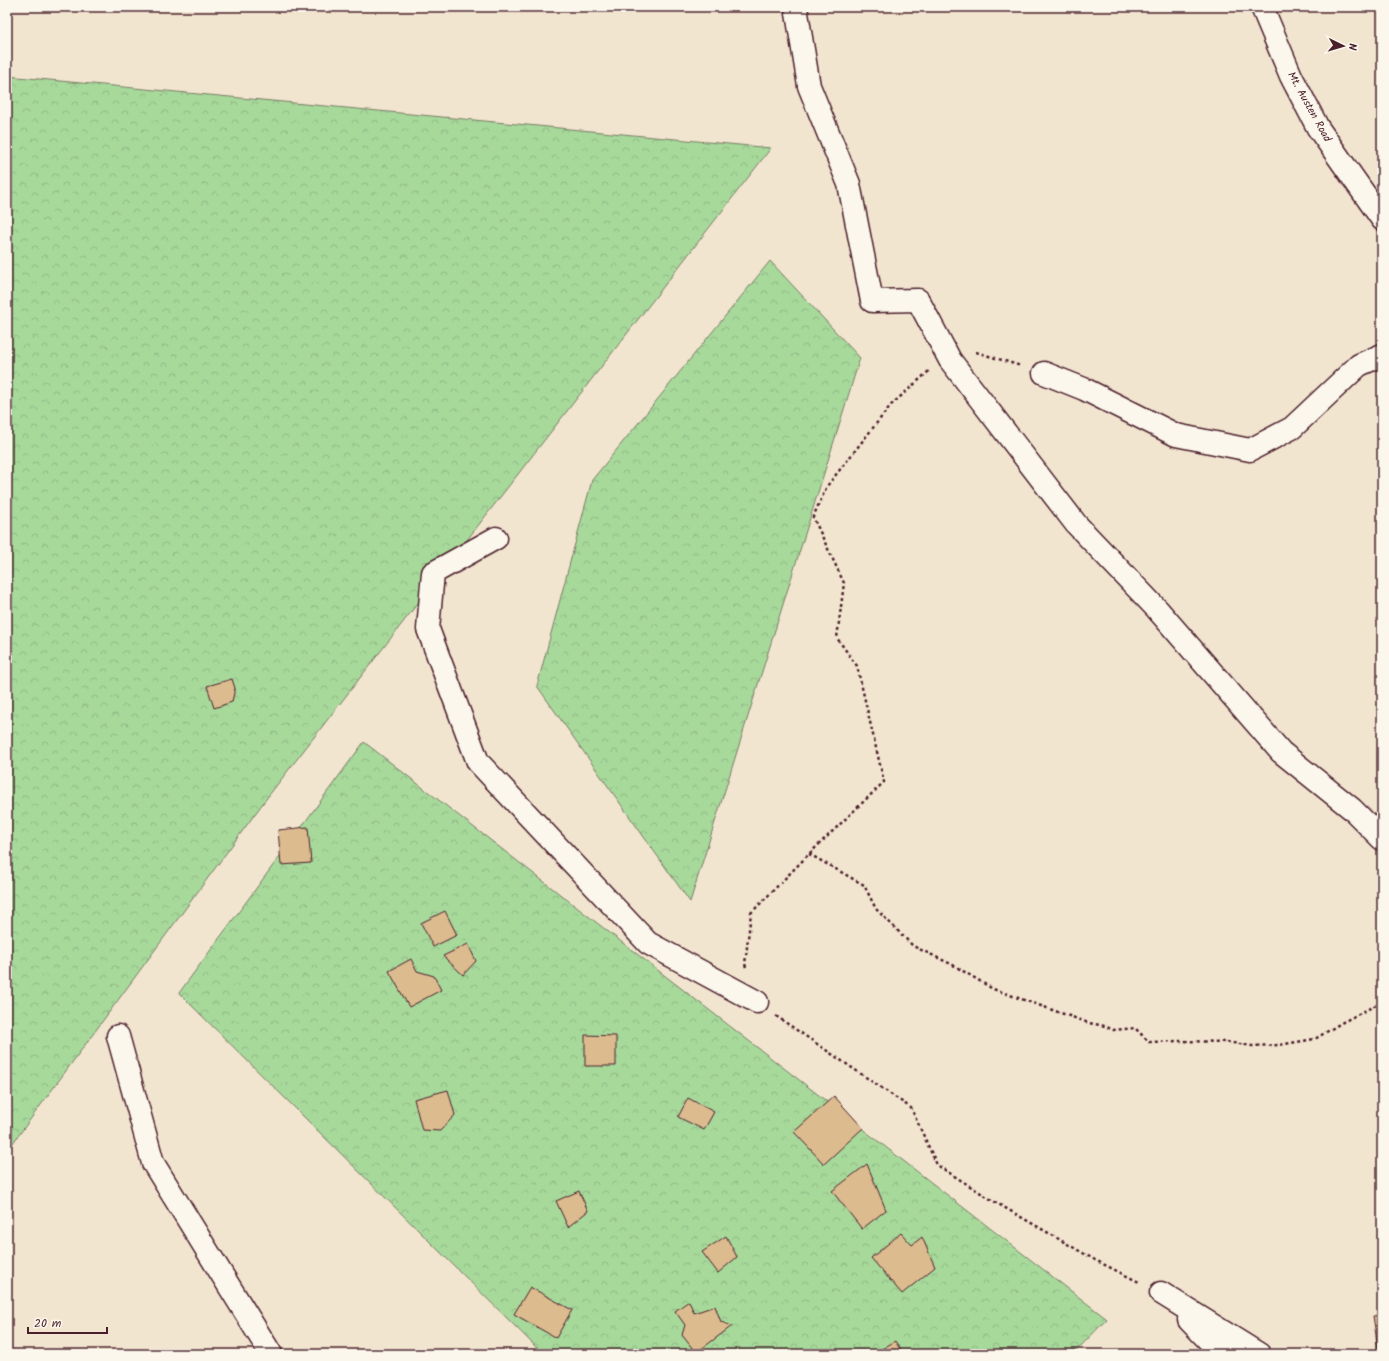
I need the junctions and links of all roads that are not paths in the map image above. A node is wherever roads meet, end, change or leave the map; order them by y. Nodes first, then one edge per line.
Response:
1 (796, 7) edge
2 (1262, 7) edge
3 (1382, 219) edge
4 (1382, 355) edge
5 (1044, 373) road end
6 (496, 538) dead end
7 (1382, 839) edge
8 (757, 1002) road end
9 (118, 1036) dead end
10 (271, 1354) edge
11 (1222, 1354) edge
12 (1259, 1354) edge

1 - 7 street
2 - 3 street, Mt. Austen Road
4 - 5 street
6 - 8 street
9 - 10 street
11 - 12 street

